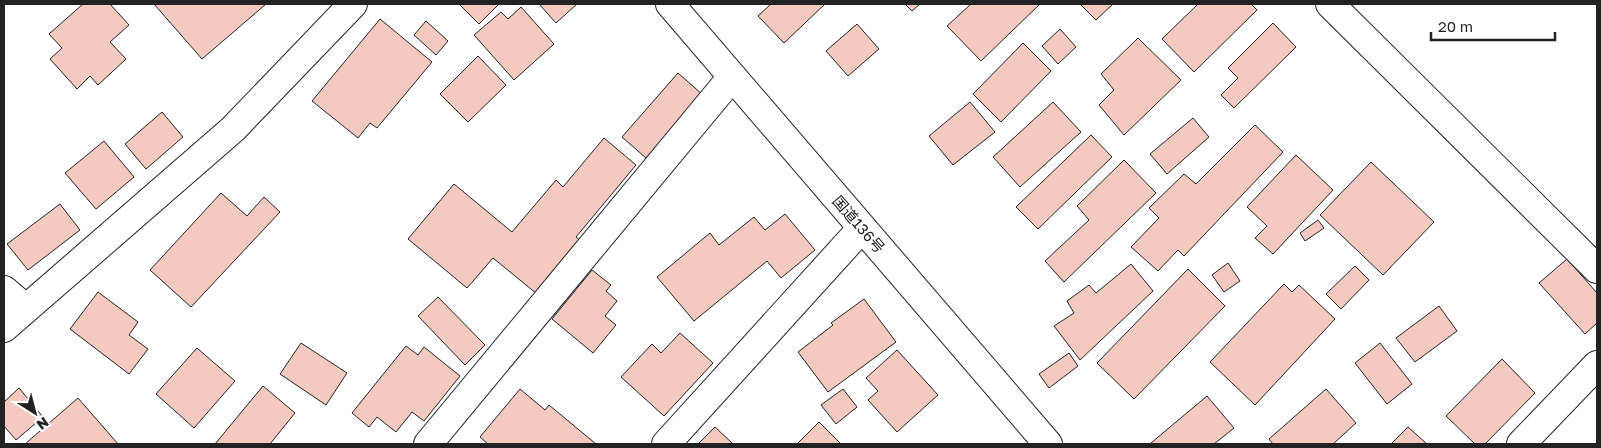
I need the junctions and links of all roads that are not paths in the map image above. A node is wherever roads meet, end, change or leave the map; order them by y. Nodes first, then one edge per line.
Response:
1 (353, 4) edge
2 (670, 4) edge
3 (1330, 4) edge
4 (732, 77) junction
5 (862, 228) junction
6 (1597, 269) edge
7 (4, 290) edge
8 (25, 308) junction
9 (4, 328) edge
10 (1597, 365) edge
11 (428, 444) edge
12 (666, 444) edge
13 (1048, 444) edge
14 (1521, 444) edge

1 - 8 main road
2 - 4 main road, 国道136号
3 - 6 main road
4 - 5 main road, 国道136号
4 - 11 main road
5 - 12 main road
5 - 13 main road, 国道136号
7 - 8 main road
8 - 9 main road
10 - 14 main road

